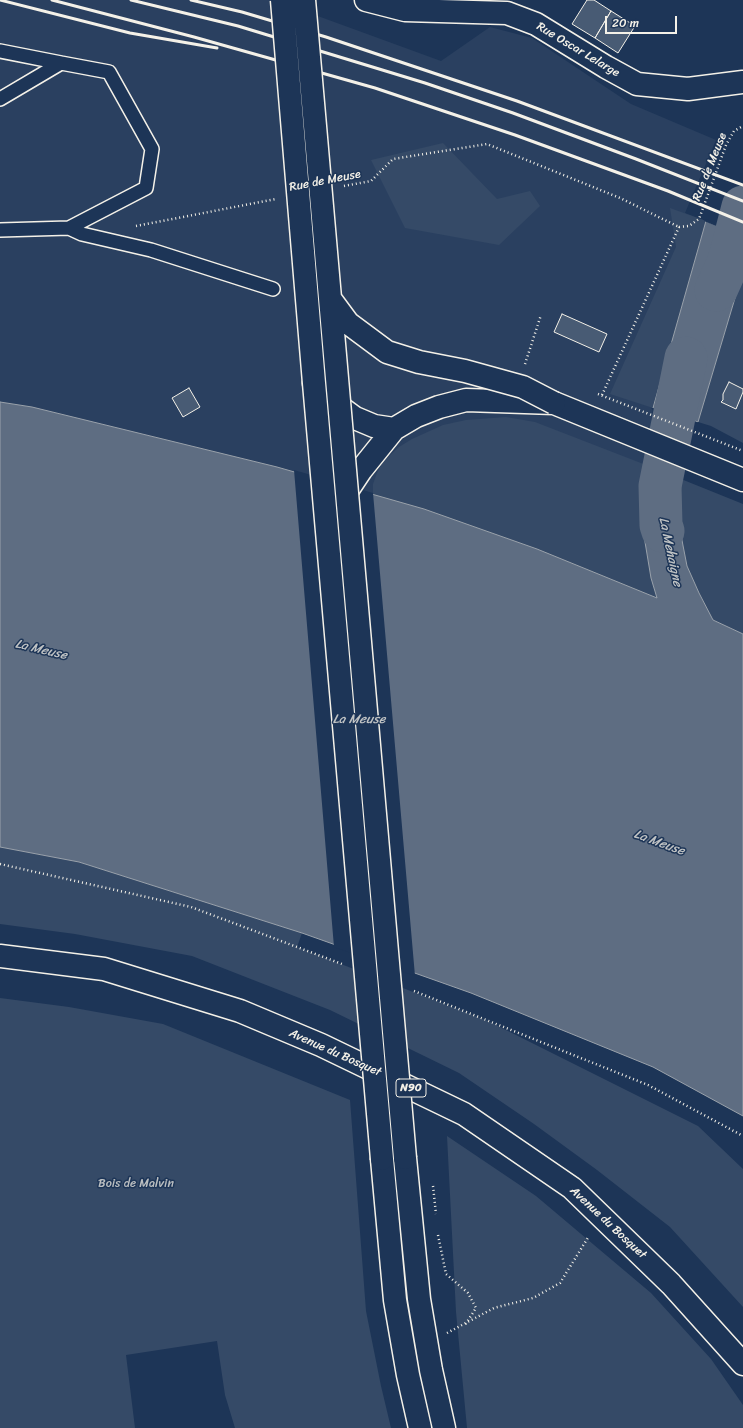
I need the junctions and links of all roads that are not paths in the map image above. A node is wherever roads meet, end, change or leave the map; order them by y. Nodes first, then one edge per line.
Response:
1 (282, 0) edge
2 (304, 0) edge
3 (366, 0) edge
4 (0, 51) edge
5 (61, 63) junction
6 (743, 82) edge
7 (0, 99) edge
8 (69, 228) junction
9 (0, 230) edge
10 (273, 289) dead end
11 (331, 299) junction
12 (314, 383) junction
13 (554, 403) junction
14 (340, 407) junction
15 (394, 429) junction
16 (743, 480) edge
17 (347, 491) junction
18 (0, 956) edge
19 (742, 1361) edge
20 (420, 1428) edge
21 (444, 1428) edge

1 - 12 main road, bridge
2 - 11 main road, bridge
3 - 6 main road, Rue Oscar Lelarge
4 - 5 lane
5 - 7 lane
5 - 8 lane
8 - 9 lane
8 - 10 lane
11 - 13 main road, bridge
11 - 14 main road, bridge
12 - 14 main road
12 - 20 main road, bridge
13 - 15 main road
13 - 16 main road
14 - 15 main road
14 - 17 main road, bridge
15 - 17 main road
17 - 21 main road, bridge
18 - 19 main road, Avenue du Bosquet / N90

